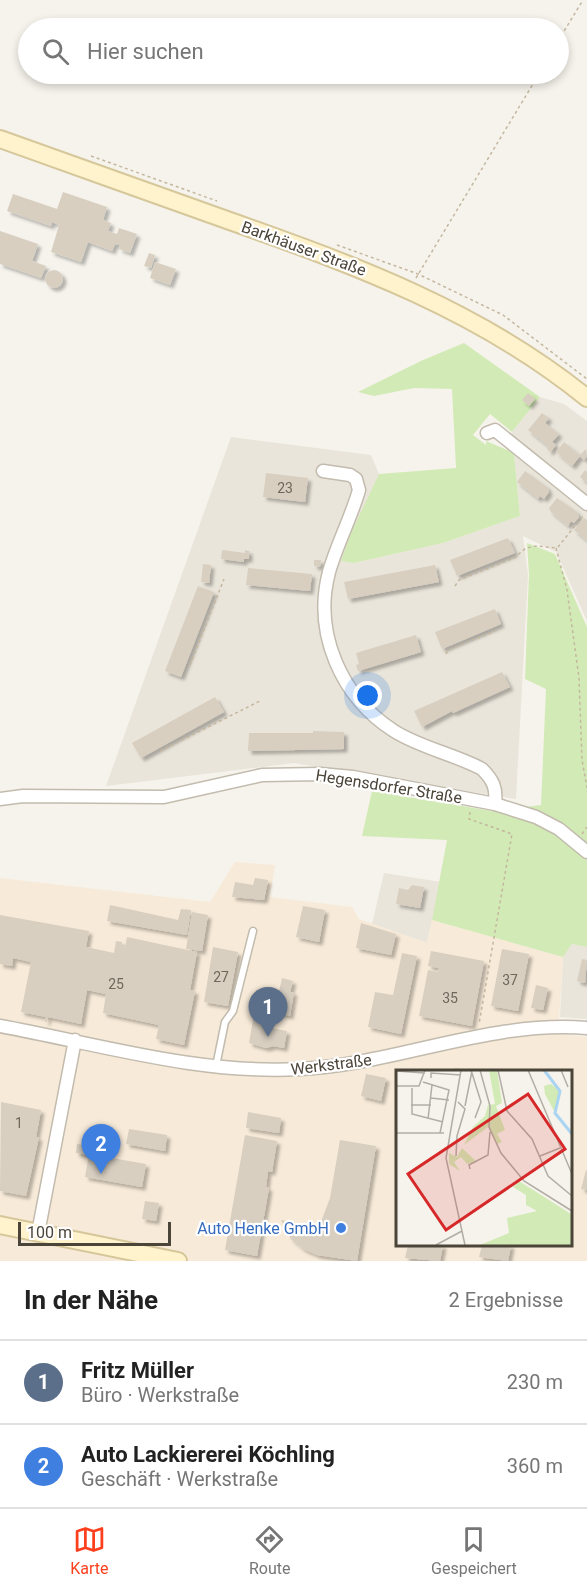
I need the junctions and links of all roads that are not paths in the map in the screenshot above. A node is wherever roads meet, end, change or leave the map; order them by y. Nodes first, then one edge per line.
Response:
1 (0, 139) edge
2 (587, 398) edge
3 (487, 433) dead end
4 (323, 471) dead end
5 (587, 504) edge
6 (0, 799) edge
7 (495, 804) junction
8 (587, 852) edge
9 (253, 932) dead end
10 (0, 1026) edge
11 (587, 1028) edge
12 (75, 1040) junction
13 (216, 1067) junction
14 (0, 1225) edge
15 (38, 1233) junction
16 (175, 1261) edge

1 - 2 street, Barkhäuser Straße
3 - 5 street
4 - 7 street
6 - 7 street, Hegensdorfer Straße
7 - 8 street, Hegensdorfer Straße
9 - 13 lane
10 - 12 street, Werkstraße
11 - 13 street, Werkstraße
12 - 13 street, Werkstraße
12 - 15 street
14 - 15 street
15 - 16 street

